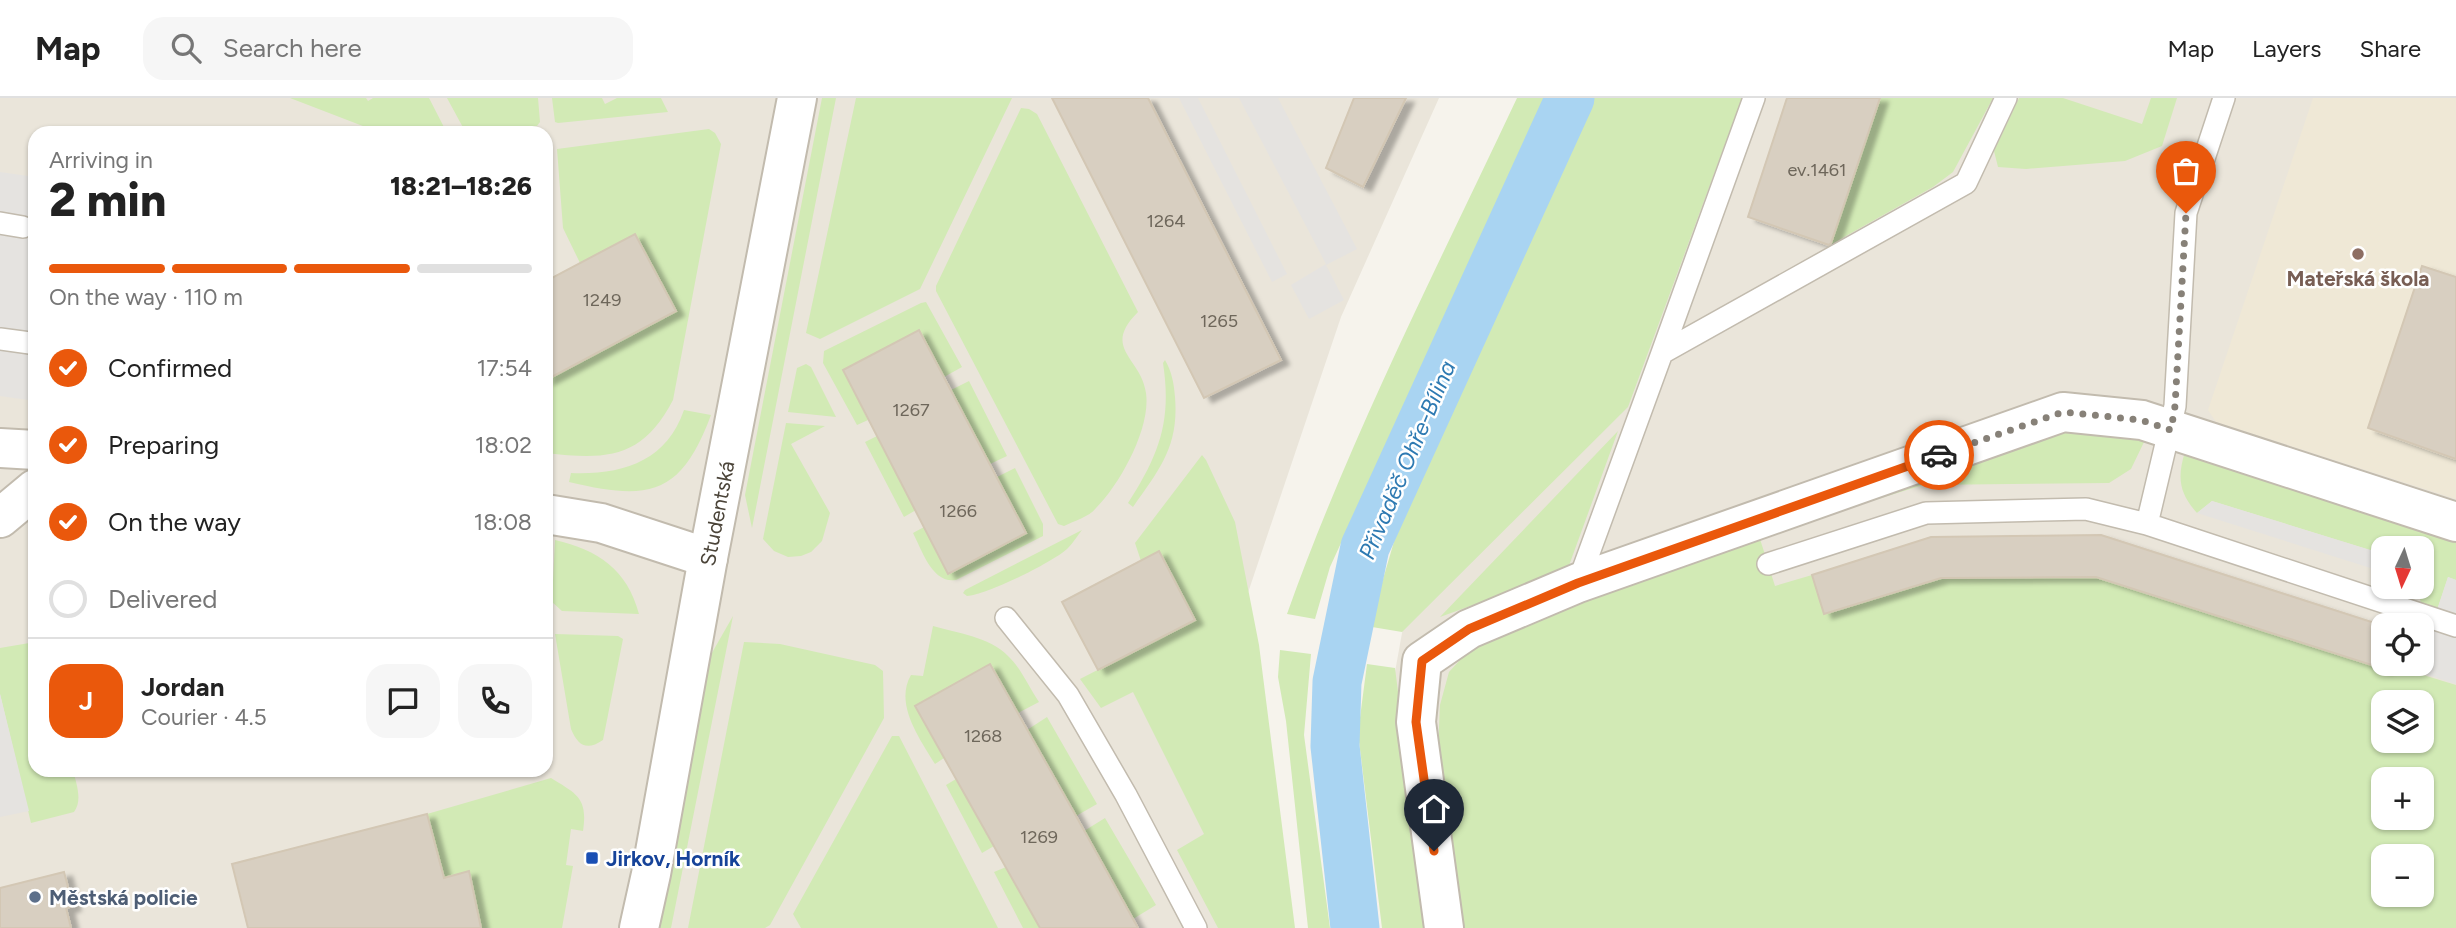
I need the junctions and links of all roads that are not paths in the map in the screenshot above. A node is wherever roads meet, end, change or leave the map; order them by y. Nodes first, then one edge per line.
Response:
1 (797, 98) edge
2 (1754, 98) edge
3 (2006, 98) edge
4 (2224, 98) edge
5 (0, 223) edge
6 (23, 228) dead end
7 (0, 339) edge
8 (28, 343) edge
9 (1662, 353) junction
10 (2171, 430) junction
11 (0, 449) edge
12 (28, 450) edge
13 (28, 495) edge
14 (553, 515) edge
15 (0, 518) edge
16 (2456, 522) edge
17 (2147, 524) junction
18 (708, 558) junction
19 (1768, 564) dead end
20 (1578, 583) junction
21 (1006, 618) dead end
22 (2456, 626) edge
23 (639, 928) edge
24 (1196, 928) edge
25 (1444, 928) edge

1 - 18 street, Studentská
2 - 9 lane
3 - 9 lane
4 - 10 lane
5 - 6 lane
7 - 8 lane
9 - 20 lane
10 - 16 street
10 - 17 lane
10 - 20 street
11 - 12 street
13 - 15 street
14 - 18 street
17 - 19 lane
17 - 22 lane
18 - 23 street, Studentská
20 - 25 street
21 - 24 lane

